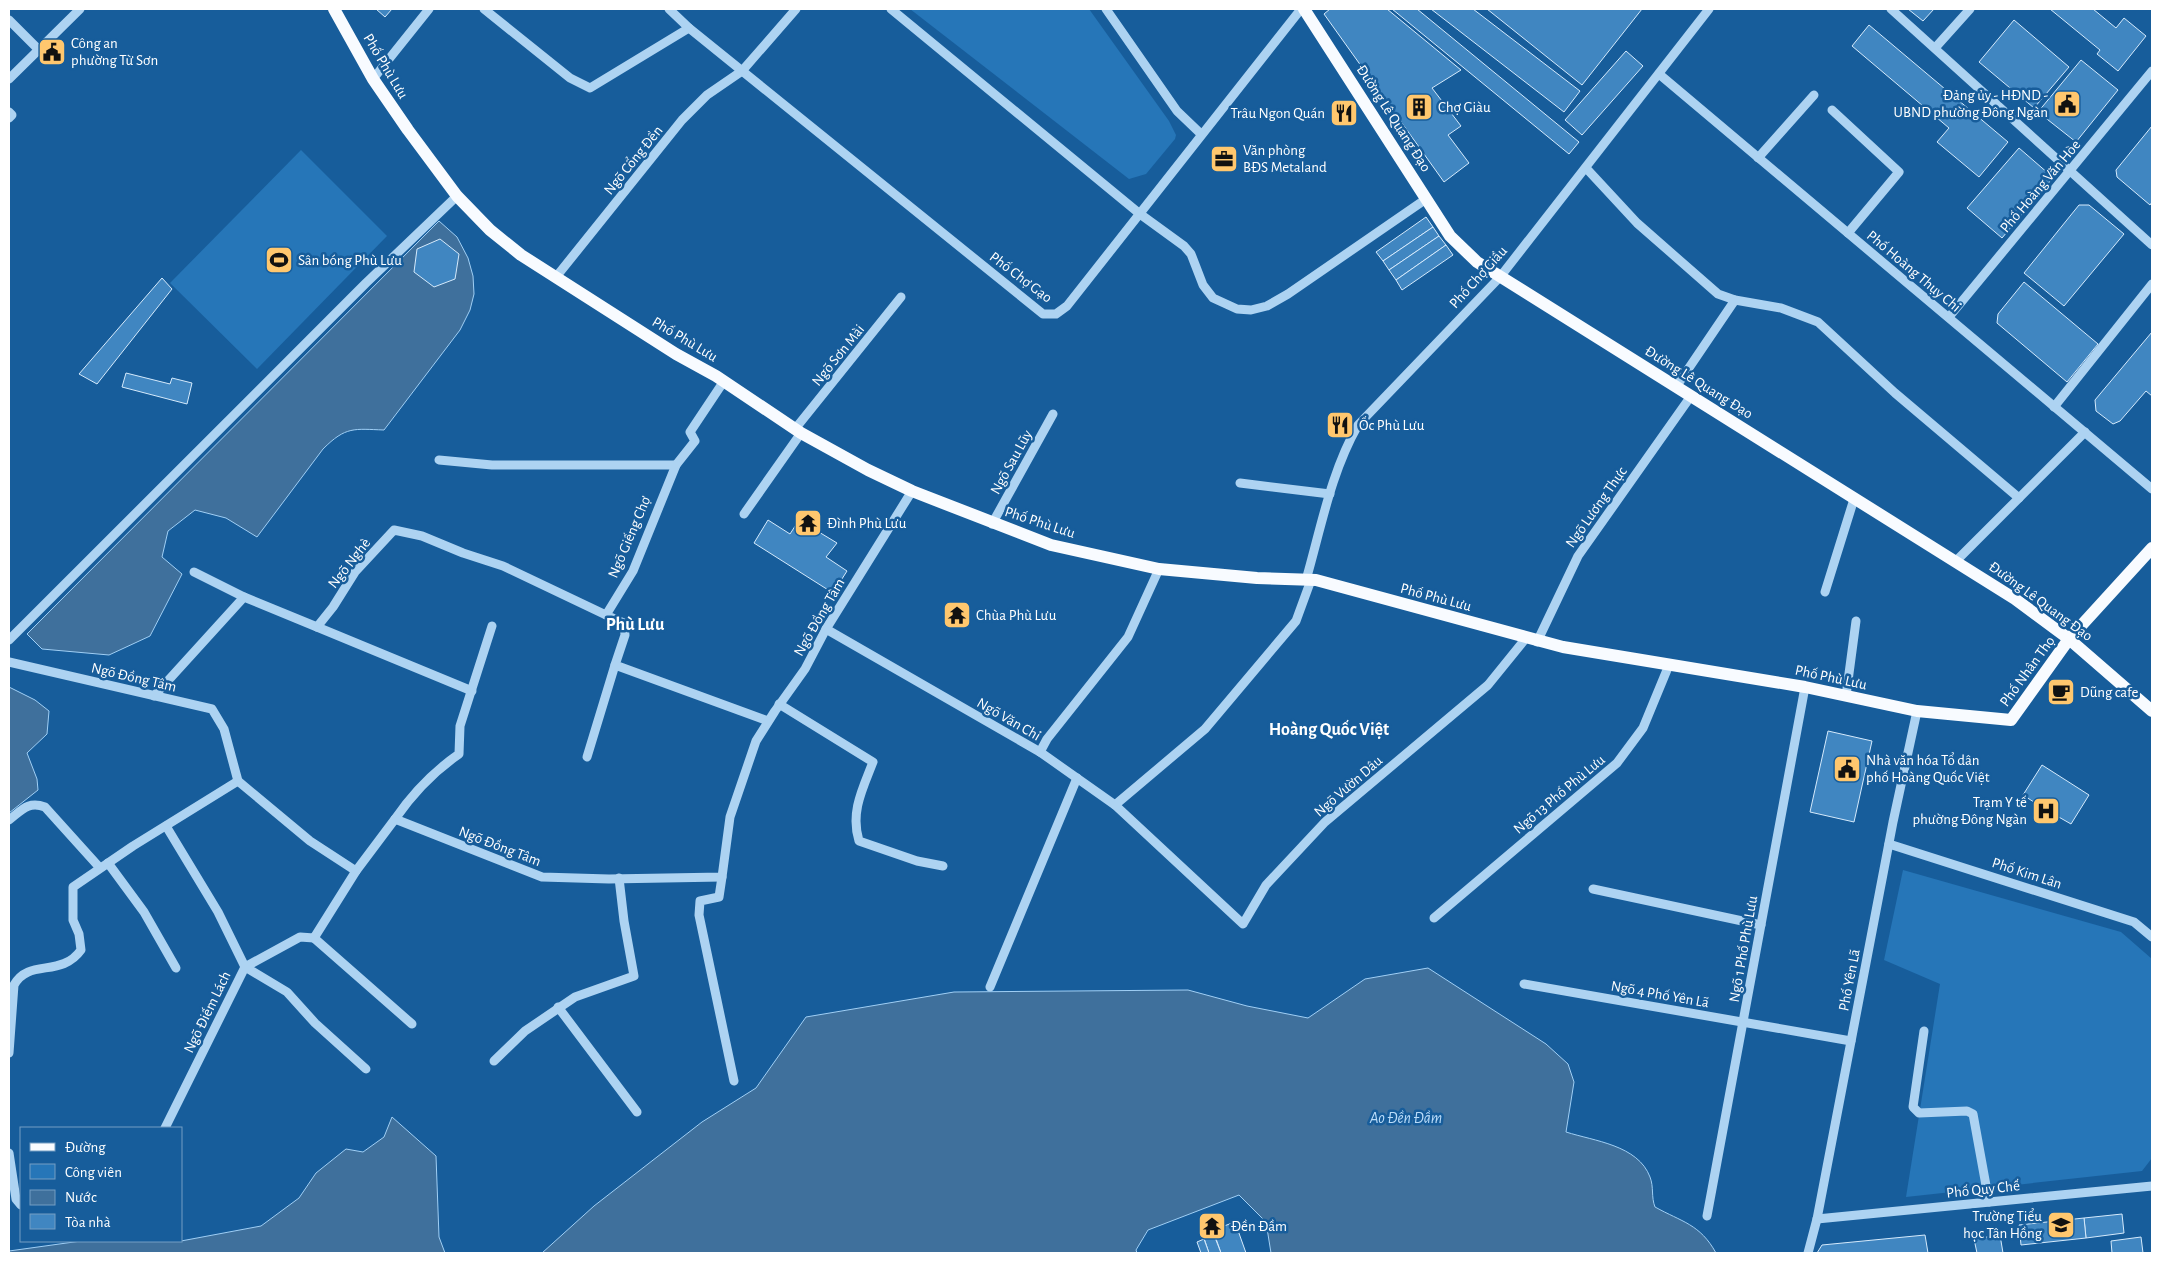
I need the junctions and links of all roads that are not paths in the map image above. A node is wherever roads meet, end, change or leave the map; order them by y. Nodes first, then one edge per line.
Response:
1 (80, 9) edge
2 (334, 9) edge
3 (429, 9) edge
4 (484, 9) edge
5 (669, 9) edge
6 (796, 9) edge
7 (891, 9) edge
8 (1106, 9) edge
9 (1302, 9) edge
10 (1709, 9) edge
11 (1891, 9) edge
12 (1970, 9) edge
13 (9, 20) edge
14 (689, 28) junction
15 (1935, 48) junction
16 (39, 50) junction
17 (742, 71) junction
18 (2152, 71) edge
19 (1659, 74) junction
20 (9, 79) edge
21 (373, 79) junction
22 (1814, 95) dead end
23 (1832, 110) dead end
24 (9, 112) edge
25 (9, 118) edge
26 (1201, 134) junction
27 (1758, 158) junction
28 (1586, 168) junction
29 (2071, 170) junction
30 (457, 196) junction
31 (1426, 199) junction
32 (1140, 214) junction
33 (1848, 233) junction
34 (2152, 245) edge
35 (556, 277) junction
36 (1500, 277) junction
37 (2152, 284) edge
38 (901, 297) dead end
39 (1735, 300) junction
40 (1949, 318) junction
41 (724, 381) junction
42 (1676, 387) junction
43 (1691, 396) junction
44 (2054, 407) junction
45 (1053, 414) dead end
46 (798, 431) junction
47 (2086, 432) junction
48 (439, 460) dead end
49 (676, 465) junction
50 (1240, 483) dead end
51 (2152, 489) edge
52 (912, 491) junction
53 (1330, 494) junction
54 (2019, 498) junction
55 (1854, 499) junction
56 (744, 514) dead end
57 (992, 524) junction
58 (2152, 548) edge
59 (1955, 562) junction
60 (1159, 568) junction
61 (194, 572) dead end
62 (1309, 580) junction
63 (1825, 592) dead end
64 (244, 597) junction
65 (606, 615) junction
66 (1856, 621) dead end
67 (492, 626) dead end
68 (317, 627) junction
69 (826, 629) junction
70 (2070, 639) junction
71 (9, 640) edge
72 (1532, 640) junction
73 (9, 662) edge
74 (615, 665) junction
75 (1669, 665) junction
76 (1805, 687) junction
77 (472, 691) junction
78 (154, 696) junction
79 (1846, 696) junction
80 (779, 704) junction
81 (2152, 711) edge
82 (1917, 712) junction
83 (768, 721) junction
84 (1040, 752) junction
85 (587, 757) dead end
86 (1077, 778) junction
87 (238, 781) junction
88 (1115, 805) junction
89 (9, 820) edge
90 (395, 820) junction
91 (166, 826) junction
92 (1889, 844) junction
93 (104, 865) junction
94 (943, 866) dead end
95 (356, 871) junction
96 (722, 877) junction
97 (619, 878) junction
98 (1593, 889) dead end
99 (1434, 918) dead end
100 (1761, 925) junction
101 (314, 938) junction
102 (2152, 938) edge
103 (245, 967) junction
104 (176, 968) dead end
105 (1524, 984) dead end
106 (990, 987) dead end
107 (558, 1007) junction
108 (1743, 1022) junction
109 (412, 1024) dead end
110 (1924, 1031) dead end
111 (1851, 1041) junction
112 (9, 1053) edge
113 (494, 1062) dead end
114 (366, 1069) dead end
115 (734, 1080) dead end
116 (636, 1112) dead end
117 (165, 1127) edge
118 (9, 1153) edge
119 (2152, 1186) edge
120 (1989, 1202) junction
121 (20, 1204) edge
122 (1707, 1216) dead end
123 (1817, 1219) junction
124 (1808, 1253) edge

1 - 16 street
2 - 21 main road, Phố Phù Lưu
3 - 21 street
4 - 14 street
5 - 14 street, Phố Chợ Gạo
6 - 17 street, Ngõ Cổng Đền
7 - 32 street
8 - 26 street
9 - 26 street, Phố Chợ Gạo
9 - 31 main road, Đường Lê Quang Đạo
10 - 19 street, Phố Chợ Giầu
11 - 15 street
12 - 15 street
13 - 16 street
14 - 17 street, Phố Chợ Gạo
15 - 29 street
16 - 20 street
17 - 32 street, Phố Chợ Gạo
17 - 35 street, Ngõ Cổng Đền
18 - 29 street, Phố Hoàng Văn Hòe
19 - 27 street, Phố Hoàng Thụy Chi
19 - 28 street, Phố Chợ Giầu
21 - 30 main road, Phố Phù Lưu
22 - 27 street
23 - 33 street
24 - 25 street
26 - 32 street, Phố Chợ Gạo
27 - 33 street, Phố Hoàng Thụy Chi
28 - 36 street, Phố Chợ Giầu
28 - 39 street
29 - 34 street
29 - 40 street, Phố Hoàng Văn Hòe
30 - 35 main road, Phố Phù Lưu
30 - 71 street
31 - 32 street
31 - 36 main road, Đường Lê Quang Đạo
33 - 40 street, Phố Hoàng Thụy Chi
35 - 41 main road, Phố Phù Lưu
36 - 42 main road, Đường Lê Quang Đạo
36 - 53 street, Phố Chợ Giầu
37 - 44 street
38 - 46 street, Ngõ Sơn Mài
39 - 42 street
39 - 54 street
40 - 44 street, Phố Hoàng Thụy Chi
41 - 46 main road, Phố Phù Lưu
41 - 49 street, Ngõ Giếng Chợ
42 - 43 main road, Đường Lê Quang Đạo
43 - 55 main road, Đường Lê Quang Đạo
43 - 72 street, Ngõ Lương Thực
44 - 47 street, Phố Hoàng Thụy Chi
45 - 57 street, Ngõ Sau Lũy
46 - 52 main road, Phố Phù Lưu
46 - 56 street, Ngõ Sơn Mài
47 - 51 street, Phố Hoàng Thụy Chi
47 - 54 street
48 - 49 street
49 - 65 street, Ngõ Giếng Chợ
50 - 53 street
52 - 57 main road, Phố Phù Lưu
52 - 69 street, Ngõ Đồng Tâm
53 - 62 street, Phố Chợ Giầu
54 - 59 street
55 - 59 main road, Đường Lê Quang Đạo
55 - 63 street
57 - 60 main road, Phố Phù Lưu
58 - 70 main road, Phố Nhân Thọ
59 - 70 main road, Đường Lê Quang Đạo
60 - 62 main road, Phố Phù Lưu
60 - 84 street, Ngõ Văn Chỉ
61 - 64 street
62 - 72 main road, Phố Phù Lưu
62 - 88 street, Phố Chợ Giầu
64 - 68 street
64 - 78 street
65 - 68 street, Ngõ Nghè
65 - 74 street
66 - 79 street
67 - 77 street
68 - 77 street
69 - 80 street, Ngõ Đồng Tâm
69 - 84 street, Ngõ Văn Chỉ
70 - 81 main road, Đường Lê Quang Đạo
70 - 82 main road, Phố Nhân Thọ
72 - 75 main road, Phố Phù Lưu
72 - 88 street, Ngõ Vườn Dâu
73 - 78 street, Ngõ Đồng Tâm
74 - 83 street
74 - 85 street
75 - 76 main road, Phố Phù Lưu
75 - 99 street, Ngõ 13 Phố Phù Lưu
76 - 79 main road, Phố Phù Lưu
76 - 100 street, Ngõ 1 Phố Phù Lưu
77 - 90 street
78 - 87 street, Ngõ Đồng Tâm
79 - 82 main road, Phố Phù Lưu
80 - 83 street, Ngõ Đồng Tâm
80 - 94 street
82 - 92 street, Phố Yên Lã
83 - 96 street, Ngõ Đồng Tâm
84 - 86 street
86 - 88 street
86 - 106 street
87 - 91 street
87 - 95 street
89 - 93 street
90 - 95 street
90 - 97 street, Ngõ Đồng Tâm
91 - 93 street
91 - 103 street
92 - 102 street, Phố Kim Lân
92 - 111 street, Phố Yên Lã
93 - 104 street
93 - 112 street
95 - 101 street
96 - 97 street, Ngõ Đồng Tâm
96 - 115 street
97 - 107 street
98 - 100 street
100 - 108 street, Ngõ 1 Phố Phù Lưu
101 - 103 street, Ngõ Điếm Lách
101 - 109 street
103 - 114 street
103 - 117 street, Ngõ Điếm Lách
105 - 108 street, Ngõ 4 Phố Yên Lã
107 - 113 street
107 - 116 street
108 - 111 street, Ngõ 4 Phố Yên Lã
108 - 122 street, Ngõ 1 Phố Phù Lưu
110 - 120 street
111 - 123 street, Phố Yên Lã
118 - 121 street
119 - 120 street, Phố Quy Chế
120 - 123 street, Phố Quy Chế
123 - 124 street, Phố Yên Lã

